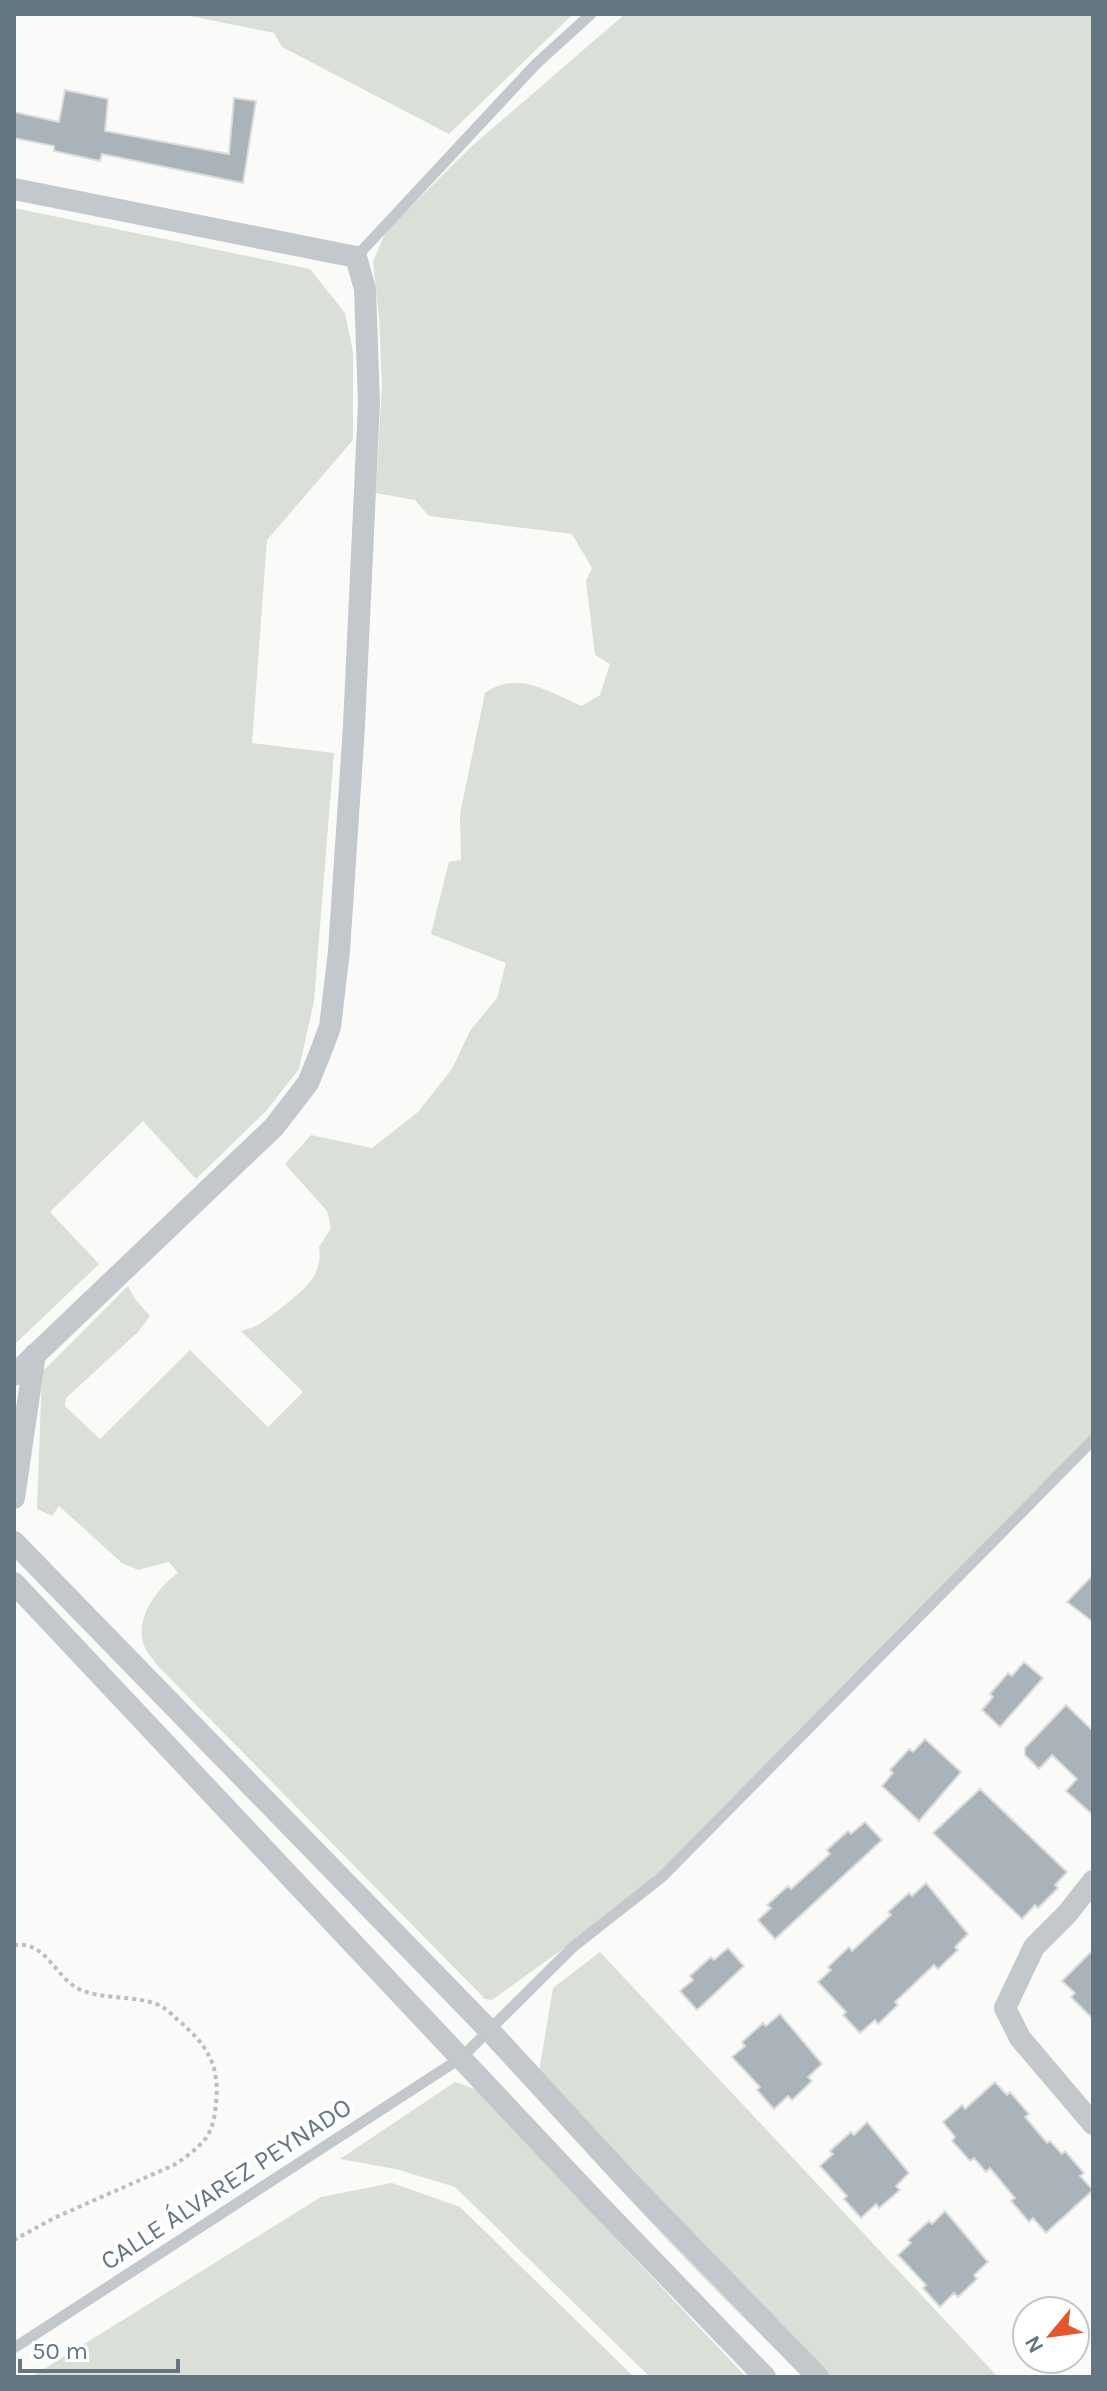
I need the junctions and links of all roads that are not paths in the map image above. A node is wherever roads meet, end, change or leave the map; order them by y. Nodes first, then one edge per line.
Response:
1 (591, 14) edge
2 (14, 189) edge
3 (356, 257) junction
4 (35, 1354) junction
5 (14, 1375) edge
6 (1093, 1440) edge
7 (14, 1498) edge
8 (14, 1542) edge
9 (14, 1583) edge
10 (1093, 1881) edge
11 (488, 2029) junction
12 (461, 2058) junction
13 (1093, 2124) edge
14 (14, 2348) edge
15 (765, 2377) edge
16 (818, 2377) edge

1 - 3 lane
2 - 3 street
3 - 4 street
4 - 5 street
4 - 7 street
6 - 11 lane, CALLE ÁLVAREZ PEYNADO
8 - 11 street
9 - 12 street
10 - 13 street
11 - 12 lane, CALLE ÁLVAREZ PEYNADO
11 - 16 street
12 - 14 lane, CALLE ÁLVAREZ PEYNADO
12 - 15 street

